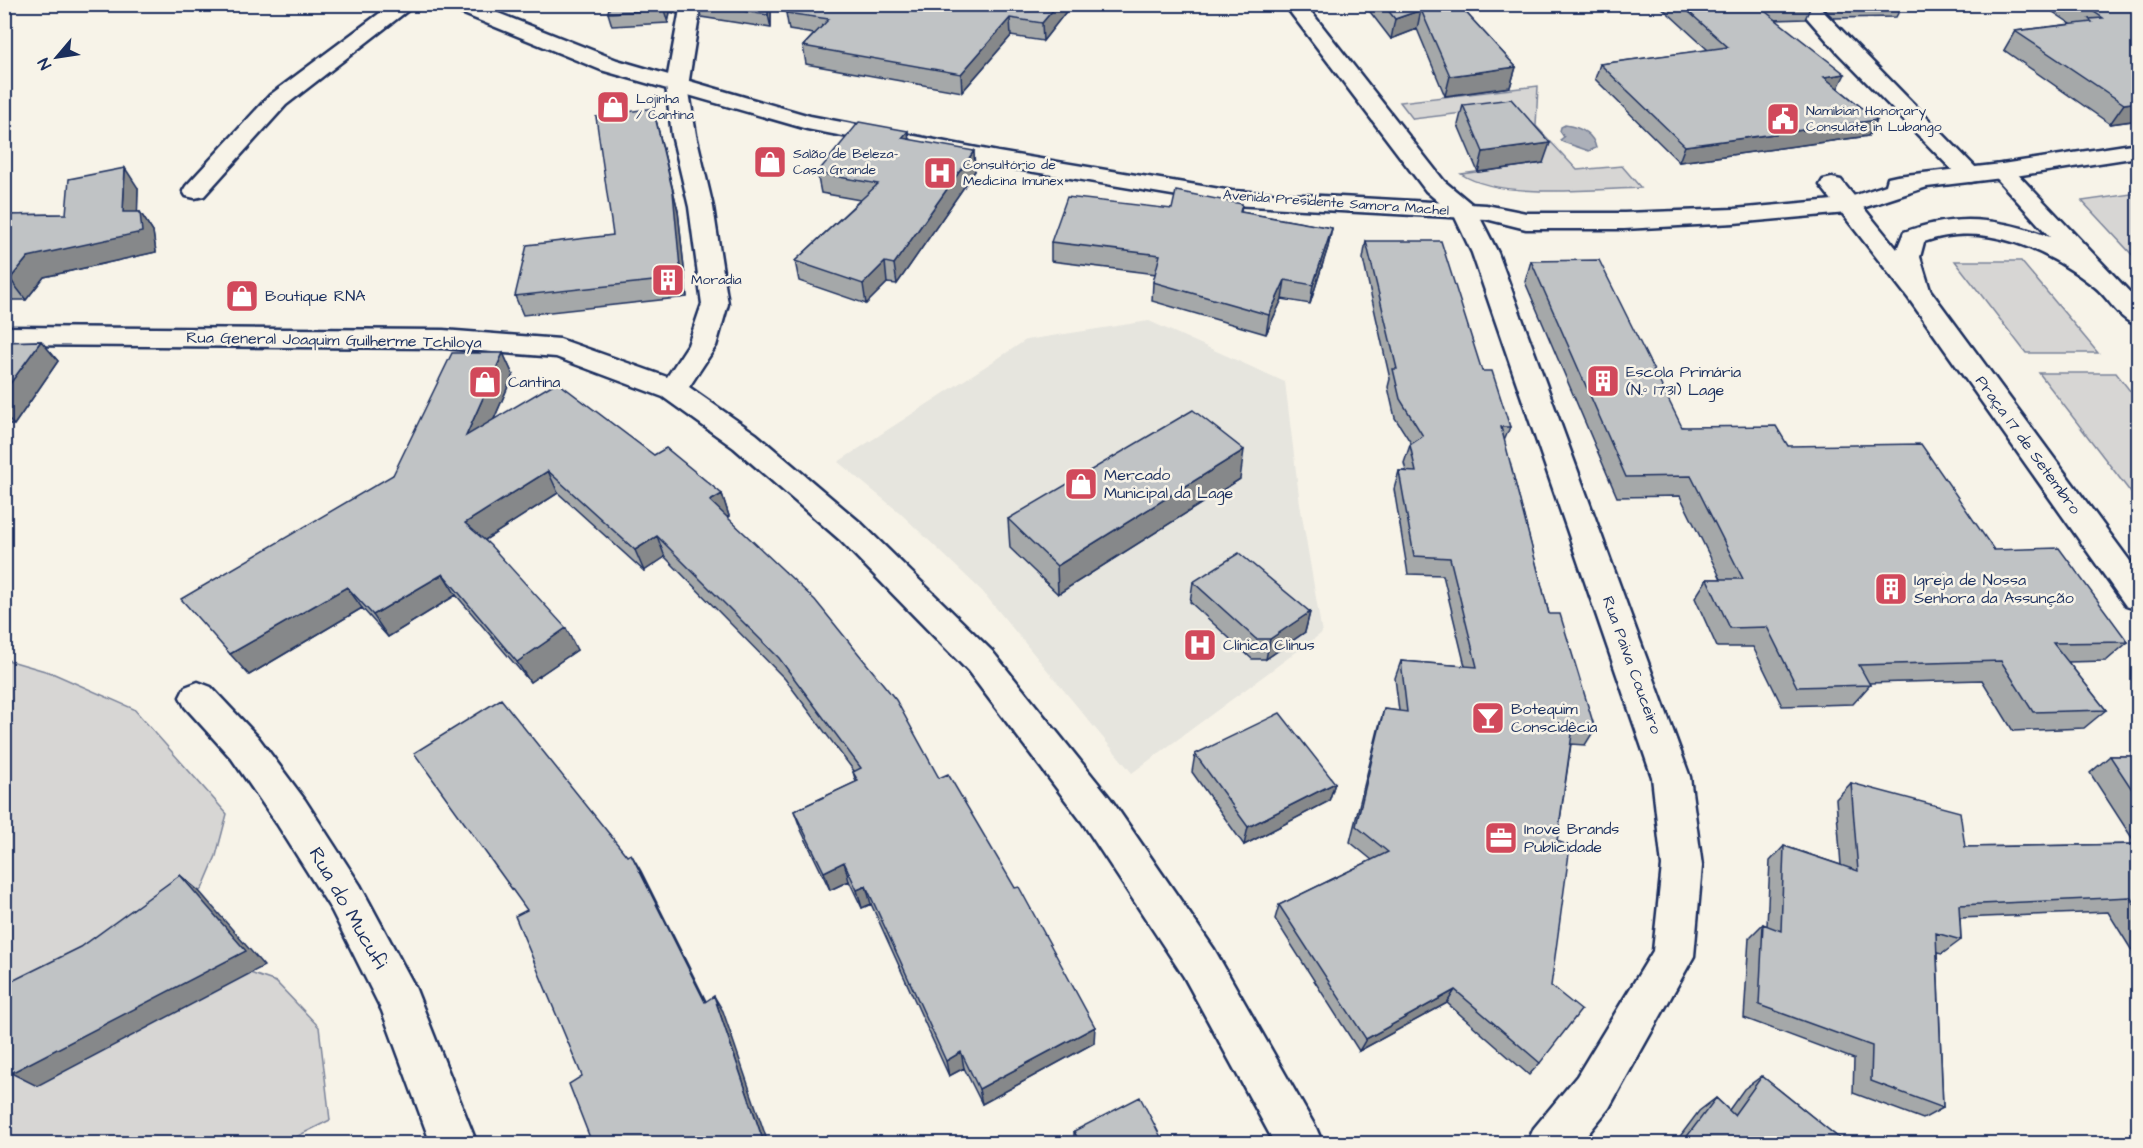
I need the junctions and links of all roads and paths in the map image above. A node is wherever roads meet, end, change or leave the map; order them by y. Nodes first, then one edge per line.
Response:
1 (406, 4) edge
2 (456, 4) edge
3 (691, 4) edge
4 (1294, 4) edge
5 (1805, 4) edge
6 (677, 86) junction
7 (2139, 150) edge
8 (2002, 171) junction
9 (1970, 175) junction
10 (195, 191) dead end
11 (1839, 195) junction
12 (1476, 212) junction
13 (2110, 285) junction
14 (1918, 293) junction
15 (2139, 317) edge
16 (4, 336) edge
17 (673, 390) junction
18 (2139, 597) edge
19 (198, 697) dead end
20 (454, 1143) edge
21 (1300, 1143) edge
22 (1550, 1143) edge

1 - 10 street
2 - 6 street, Avenida Presidente Samora Machel
3 - 6 street
4 - 12 street, Rua Paiva Couceiro
5 - 9 street
6 - 12 street, Avenida Presidente Samora Machel
6 - 17 street
7 - 8 street, Avenida Presidente Samora Machel
8 - 9 street, Avenida Presidente Samora Machel
8 - 13 street, Praça 17 de Setembro
9 - 11 street, Avenida Presidente Samora Machel
11 - 12 street, Avenida Presidente Samora Machel
11 - 14 street, Praça 17 de Setembro
12 - 22 street, Rua Paiva Couceiro
13 - 14 street, Praça 17 de Setembro
13 - 15 street, Praça 17 de Setembro
14 - 18 street, Praça 17 de Setembro
16 - 17 street, Rua General Joaquim Guilherme Tchiloya
17 - 21 street, Rua General Joaquim Guilherme Tchiloya
19 - 20 street, Rua do Mucufi

